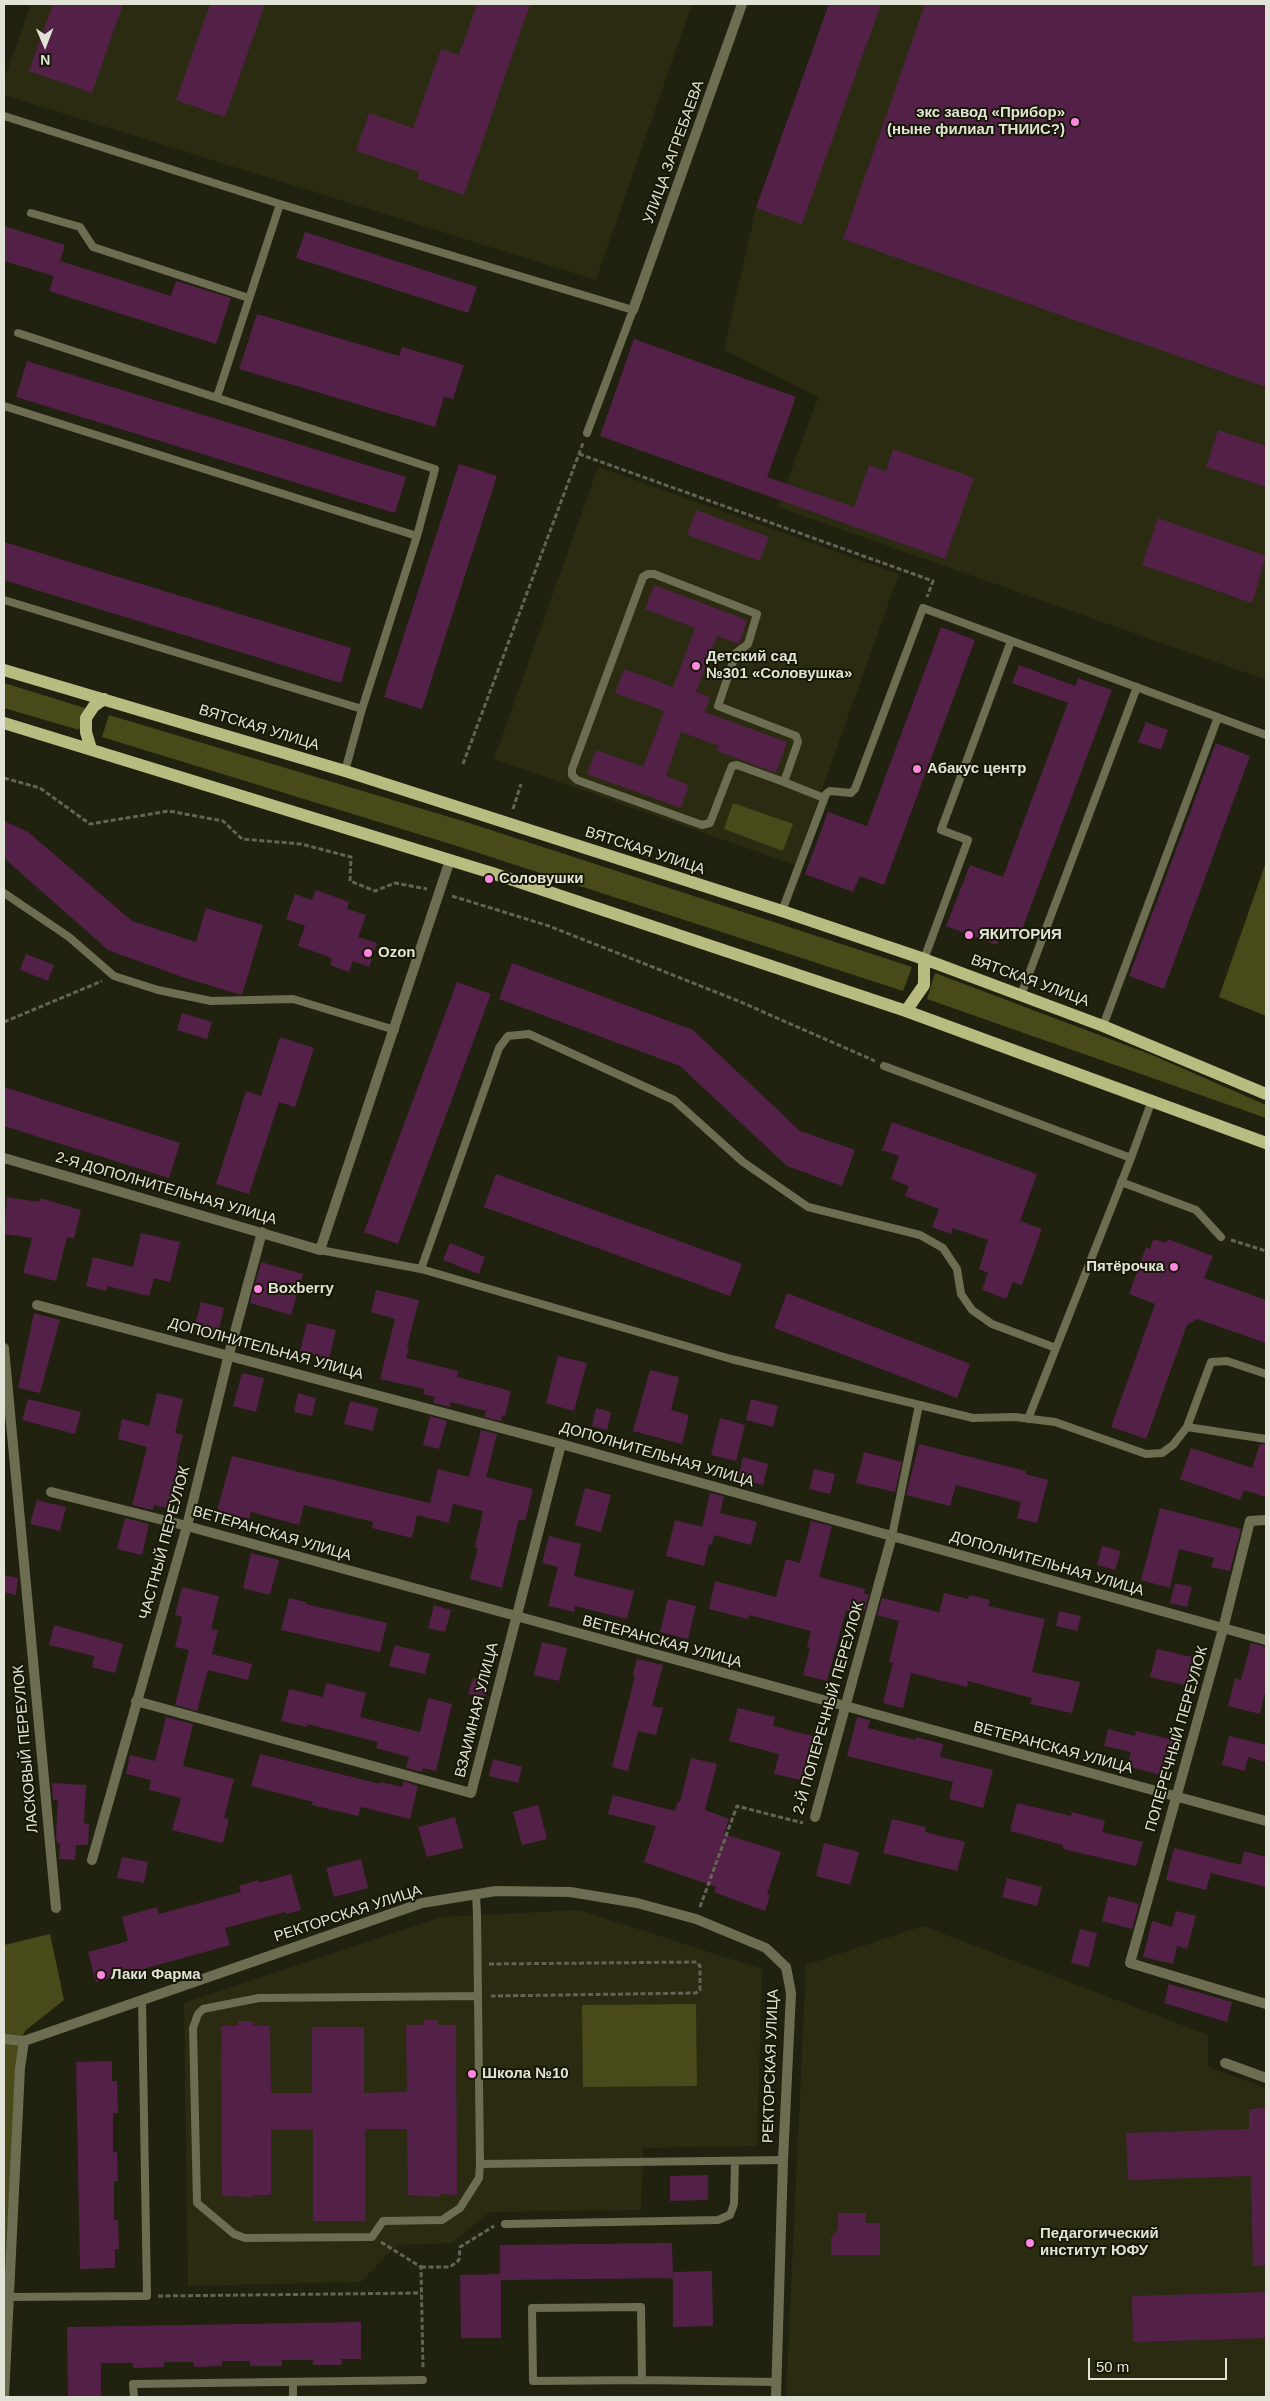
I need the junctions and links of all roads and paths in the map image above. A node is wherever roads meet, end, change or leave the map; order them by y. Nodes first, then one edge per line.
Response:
1 (742, 4) edge
2 (4, 116) edge
3 (280, 204) junction
4 (30, 213) dead end
5 (249, 298) junction
6 (634, 310) junction
7 (18, 333) dead end
8 (217, 397) junction
9 (4, 406) edge
10 (587, 433) joint
11 (579, 454) junction
12 (417, 536) junction
13 (4, 600) edge
14 (923, 608) junction
15 (1011, 640) junction
16 (4, 670) edge
17 (1137, 687) junction
18 (104, 699) junction
19 (362, 709) junction
20 (1218, 717) junction
21 (4, 723) edge
22 (1266, 735) edge
23 (91, 749) junction
24 (463, 764) dead end
25 (345, 771) junction
26 (784, 782) junction
27 (521, 784) dead end
28 (824, 798) junction
29 (513, 809) dead end
30 (450, 860) junction
31 (4, 893) edge
32 (782, 911) junction
33 (924, 960) junction
34 (114, 976) junction
35 (1022, 995) junction
36 (906, 1011) junction
37 (4, 1022) edge
38 (1103, 1026) junction
39 (395, 1030) junction
40 (884, 1066) dead end
41 (1266, 1094) edge
42 (1152, 1100) junction
43 (1266, 1143) edge
44 (4, 1158) edge
45 (1131, 1158) junction
46 (1121, 1182) junction
47 (262, 1232) junction
48 (1221, 1237) joint
49 (320, 1250) junction
50 (1266, 1251) edge
51 (421, 1269) junction
52 (37, 1305) dead end
53 (4, 1348) edge
54 (1056, 1348) junction
55 (229, 1354) junction
56 (1266, 1374) edge
57 (918, 1405) junction
58 (1028, 1419) junction
59 (1187, 1427) junction
60 (1266, 1439) edge
61 (561, 1444) junction
62 (51, 1492) dead end
63 (1266, 1520) edge
64 (187, 1526) junction
65 (892, 1536) junction
66 (516, 1618) junction
67 (1223, 1630) junction
68 (1266, 1640) edge
69 (136, 1701) junction
70 (846, 1706) junction
71 (1176, 1797) junction
72 (815, 1817) joint
73 (1266, 1821) edge
74 (92, 1860) dead end
75 (476, 1894) junction
76 (56, 1908) dead end
77 (696, 1920) junction
78 (477, 1965) junction
79 (478, 1996) junction
80 (142, 2000) junction
81 (1266, 2004) edge
82 (4, 2039) edge
83 (24, 2041) junction
84 (4, 2045) edge
85 (1225, 2063) dead end
86 (1266, 2078) edge
87 (783, 2160) junction
88 (735, 2161) junction
89 (480, 2164) junction
90 (505, 2224) joint
91 (372, 2237) junction
92 (421, 2267) junction
93 (421, 2292) junction
94 (147, 2296) junction
95 (10, 2297) junction
96 (423, 2380) joint
97 (642, 2380) junction
98 (293, 2382) junction
99 (776, 2382) junction
100 (4, 2397) edge
101 (134, 2397) edge
102 (293, 2397) edge
103 (776, 2397) edge

1 - 6 street, УЛИЦА ЗАГРЕБАЕВА
2 - 3 lane
3 - 5 lane
3 - 6 lane
4 - 5 lane
5 - 8 lane
6 - 10 lane
7 - 8 lane
8 - 12 lane
9 - 12 lane
10 - 11 path
11 - 14 path
11 - 24 path
12 - 19 lane
13 - 19 lane
14 - 15 lane
14 - 28 lane
15 - 17 lane
15 - 33 lane
16 - 18 main road, ВЯТСКАЯ УЛИЦА
17 - 20 lane
17 - 35 lane
18 - 23 main road
18 - 25 main road, ВЯТСКАЯ УЛИЦА
19 - 25 lane
20 - 22 lane
20 - 38 lane
21 - 23 main road
23 - 30 main road
25 - 32 main road, ВЯТСКАЯ УЛИЦА
26 - 26 lane
26 - 28 lane
27 - 29 path
28 - 32 lane
30 - 36 main road
30 - 39 street
31 - 34 lane
32 - 33 main road, ВЯТСКАЯ УЛИЦА
33 - 35 main road, ВЯТСКАЯ УЛИЦА
33 - 36 main road
34 - 37 path
34 - 39 lane
35 - 38 main road, ВЯТСКАЯ УЛИЦА
36 - 42 main road
38 - 41 main road, ВЯТСКАЯ УЛИЦА
39 - 49 street
40 - 45 lane
42 - 43 main road
42 - 45 lane
44 - 47 street, 2-Я ДОПОЛНИТЕЛЬНАЯ УЛИЦА
45 - 46 lane
46 - 48 lane
46 - 54 lane
47 - 49 street, 2-Я ДОПОЛНИТЕЛЬНАЯ УЛИЦА
47 - 55 street, ЧАСТНЫЙ ПЕРЕУЛОК
48 - 50 path
49 - 51 lane
51 - 54 lane
51 - 57 lane
52 - 55 street, ДОПОЛНИТЕЛЬНАЯ УЛИЦА
53 - 76 street, ЛАСКОВЫЙ ПЕРЕУЛОК
54 - 58 lane
55 - 61 street, ДОПОЛНИТЕЛЬНАЯ УЛИЦА
55 - 64 street, ЧАСТНЫЙ ПЕРЕУЛОК
56 - 59 lane
57 - 58 lane
57 - 65 lane, 2-Й ПОПЕРЕЧНЫЙ ПЕРЕУЛОК
58 - 59 lane
59 - 60 lane
61 - 65 street, ДОПОЛНИТЕЛЬНАЯ УЛИЦА
61 - 66 street, ВЗАИМНАЯ УЛИЦА
62 - 64 street, ВЕТЕРАНСКАЯ УЛИЦА
63 - 67 street, ПОПЕРЕЧНЫЙ ПЕРЕУЛОК
64 - 66 street, ВЕТЕРАНСКАЯ УЛИЦА
64 - 69 street, ЧАСТНЫЙ ПЕРЕУЛОК
65 - 67 street, ДОПОЛНИТЕЛЬНАЯ УЛИЦА
65 - 70 street, 2-Й ПОПЕРЕЧНЫЙ ПЕРЕУЛОК
66 - 69 street, ВЗАИМНАЯ УЛИЦА
66 - 70 street, ВЕТЕРАНСКАЯ УЛИЦА
67 - 68 street, ДОПОЛНИТЕЛЬНАЯ УЛИЦА
67 - 71 street, ПОПЕРЕЧНЫЙ ПЕРЕУЛОК
69 - 74 street, ЧАСТНЫЙ ПЕРЕУЛОК
70 - 71 street, ВЕТЕРАНСКАЯ УЛИЦА
70 - 72 street, 2-Й ПОПЕРЕЧНЫЙ ПЕРЕУЛОК
71 - 73 street, ВЕТЕРАНСКАЯ УЛИЦА
71 - 81 street, ПОПЕРЕЧНЫЙ ПЕРЕУЛОК
72 - 77 path, 2-Й ПОПЕРЕЧНЫЙ ПЕРЕУЛОК
75 - 77 street, РЕКТОРСКАЯ УЛИЦА
75 - 78 lane
75 - 80 street, РЕКТОРСКАЯ УЛИЦА
77 - 87 street, РЕКТОРСКАЯ УЛИЦА
78 - 79 lane
78 - 79 path
79 - 89 lane
79 - 91 lane
80 - 83 street, РЕКТОРСКАЯ УЛИЦА
80 - 94 lane
82 - 83 street
83 - 84 lane
83 - 95 street
85 - 86 street
87 - 88 lane
87 - 99 street, РЕКТОРСКАЯ УЛИЦА
88 - 89 lane
88 - 90 lane
89 - 91 lane
90 - 92 path
91 - 92 path
92 - 93 path
93 - 94 path
93 - 96 path
94 - 95 lane
95 - 100 street
96 - 98 lane
97 - 97 lane
97 - 99 lane
98 - 101 lane
98 - 102 lane
99 - 103 street, РЕКТОРСКАЯ УЛИЦА

